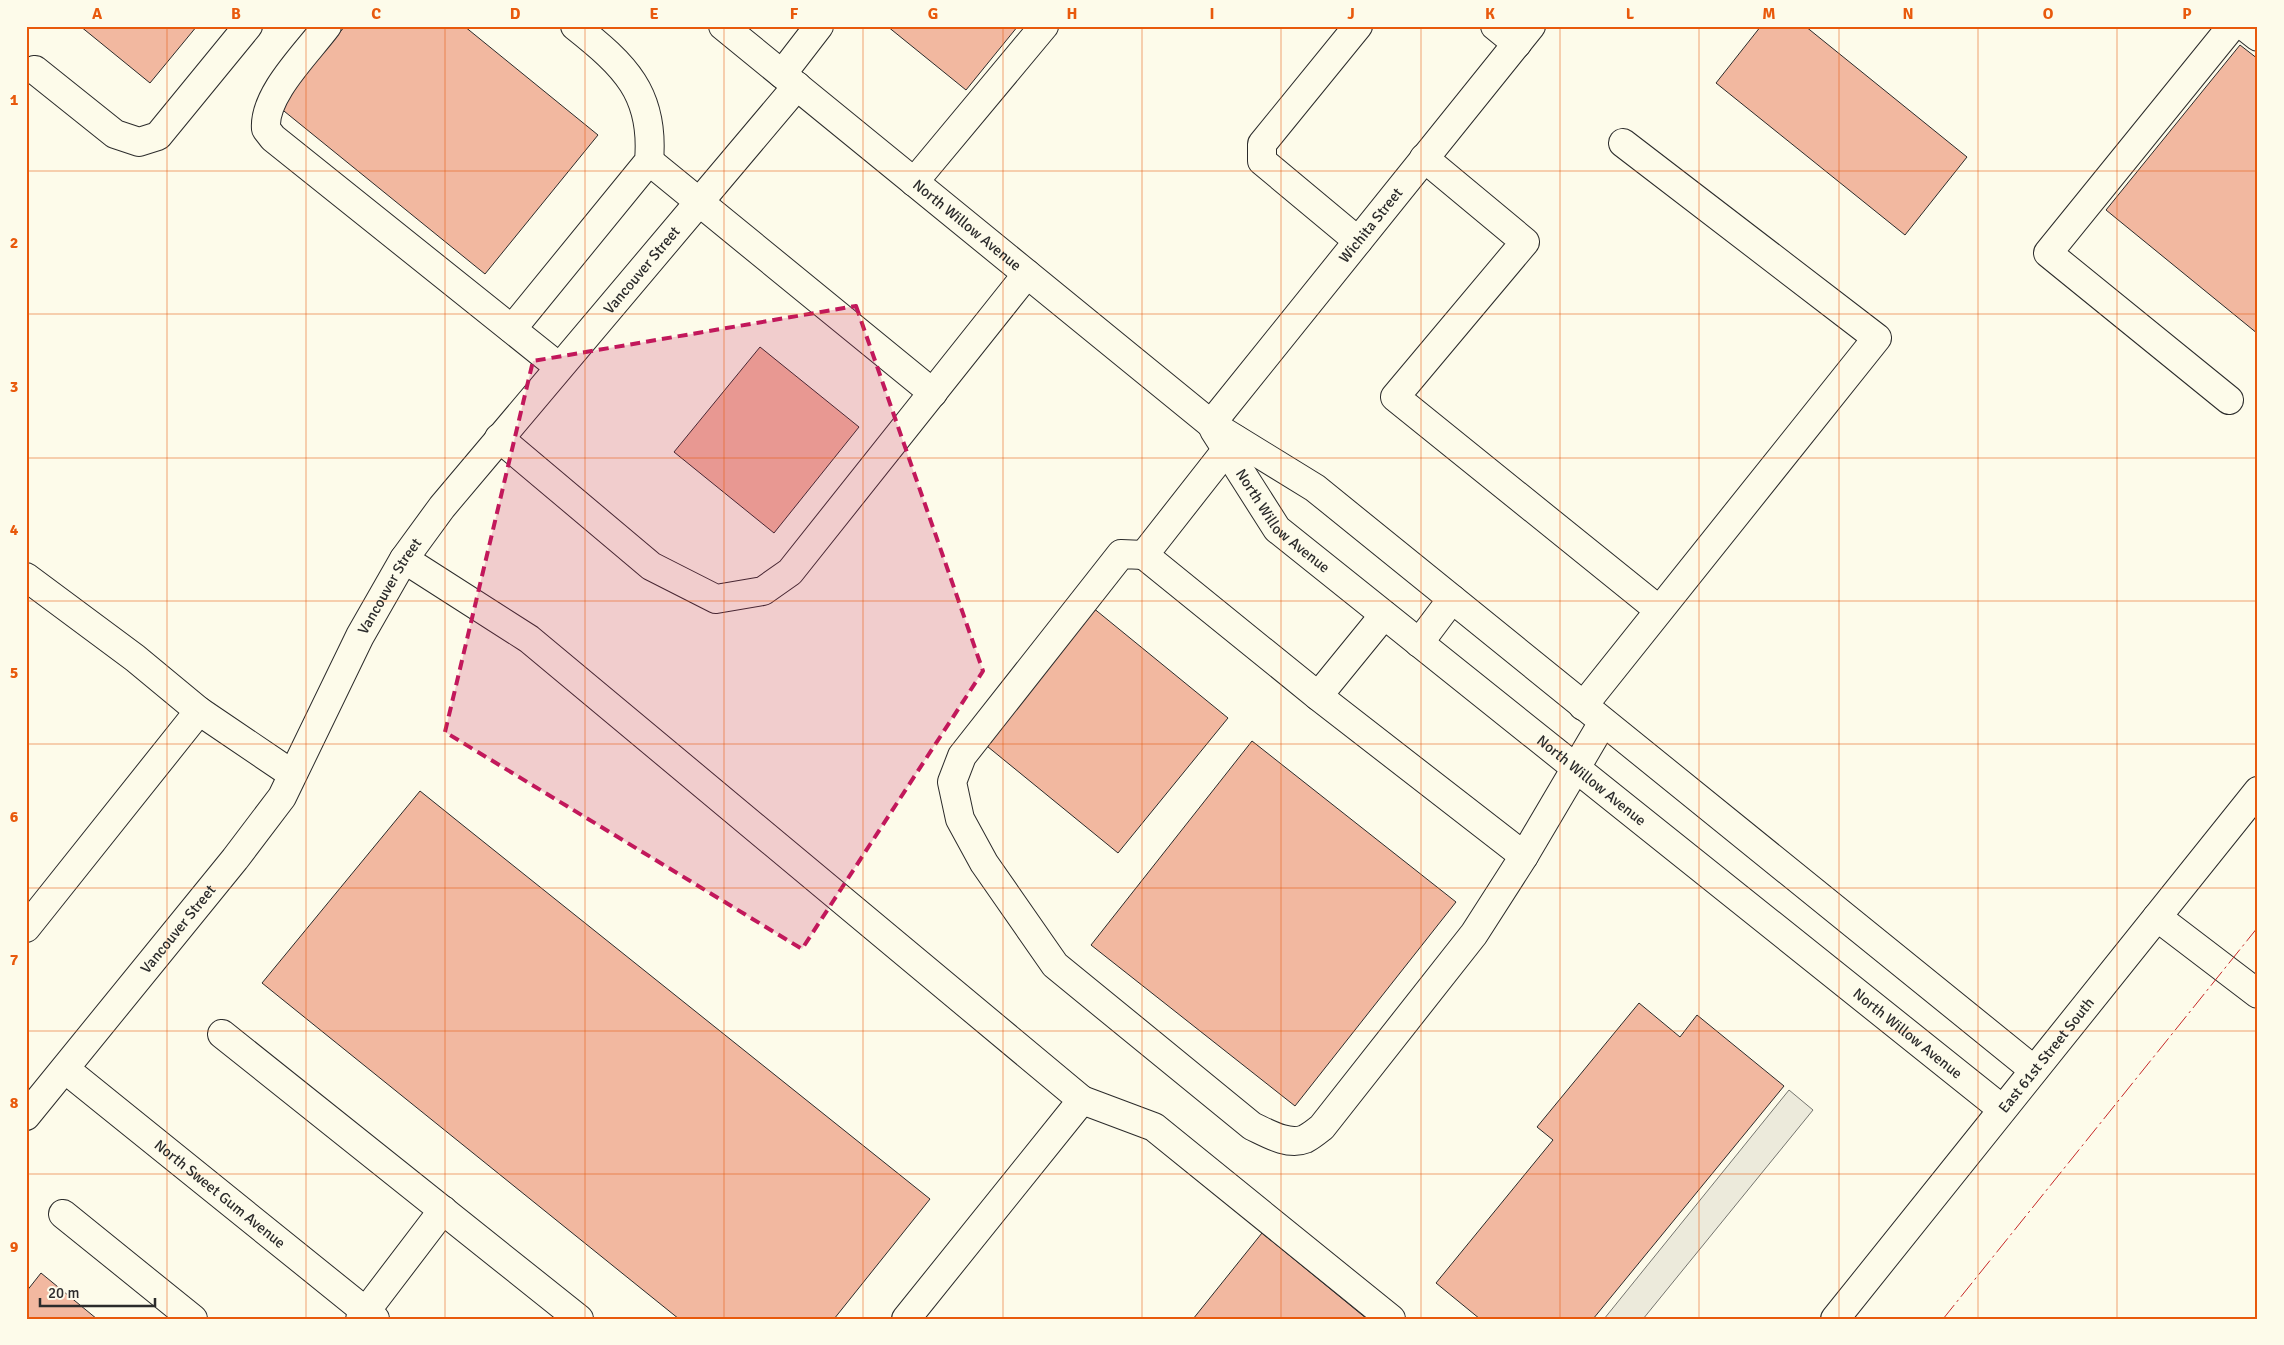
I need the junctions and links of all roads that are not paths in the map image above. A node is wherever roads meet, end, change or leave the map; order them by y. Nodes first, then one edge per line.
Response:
1 (248, 26) edge
2 (327, 26) edge
3 (723, 26) edge
4 (819, 26) edge
5 (1044, 26) edge
6 (1358, 26) edge
7 (1495, 26) edge
8 (2232, 26) edge
9 (2244, 26) edge
10 (586, 29) edge
11 (1524, 35) edge
12 (2258, 37) edge
13 (35, 70) dead end
14 (789, 80) junction
15 (1623, 143) dead end
16 (1424, 158) junction
17 (648, 161) junction
18 (914, 182) junction
19 (699, 202) junction
20 (1358, 241) junction
21 (1027, 274) junction
22 (512, 329) junction
23 (559, 367) junction
24 (933, 393) junction
25 (2228, 400) dead end
26 (1211, 424) junction
27 (499, 438) junction
28 (1231, 444) junction
29 (1144, 555) junction
30 (404, 559) junction
31 (26, 577) edge
32 (1452, 599) junction
33 (1659, 610) junction
34 (1384, 615) junction
35 (1419, 643) junction
36 (1318, 696) junction
37 (199, 710) junction
38 (1593, 714) junction
39 (1576, 768) junction
40 (292, 774) junction
41 (2258, 791) edge
42 (1524, 856) junction
43 (2157, 917) junction
44 (26, 928) edge
45 (2258, 994) edge
46 (222, 1034) dead end
47 (65, 1069) junction
48 (2034, 1070) junction
49 (1082, 1100) junction
50 (2002, 1109) junction
51 (26, 1116) edge
52 (443, 1210) junction
53 (63, 1214) dead end
54 (367, 1316) edge
55 (193, 1319) edge
56 (579, 1319) edge
57 (906, 1319) edge
58 (1391, 1319) edge
59 (1834, 1319) edge

1 - 13 street
2 - 22 street
3 - 14 street, North Willow Avenue
4 - 14 street, Vancouver Street
5 - 18 street
6 - 20 street
7 - 11 street
8 - 25 street
9 - 12 street
10 - 17 street
11 - 16 street, Wichita Street
14 - 18 street, North Willow Avenue
14 - 19 street, Vancouver Street
15 - 33 street
16 - 20 street, Wichita Street
16 - 33 street
17 - 19 street
17 - 22 street
18 - 21 street, North Willow Avenue
19 - 23 street, Vancouver Street
19 - 24 street
20 - 26 street, Wichita Street
21 - 24 street
21 - 26 street, North Willow Avenue
22 - 23 street
23 - 27 street, Vancouver Street
24 - 27 street
26 - 28 street, North Willow Avenue
27 - 30 street, Vancouver Street
28 - 29 street
28 - 32 street, North Willow Avenue
28 - 34 street, North Willow Avenue
29 - 36 street
29 - 42 street
30 - 40 street, Vancouver Street
30 - 49 street
31 - 37 street
32 - 35 street
32 - 38 street, North Willow Avenue
33 - 38 street
34 - 35 street, North Willow Avenue
34 - 36 street
35 - 39 street, North Willow Avenue
36 - 42 street
37 - 40 street
37 - 44 street
38 - 39 street
38 - 48 street, North Willow Avenue
39 - 42 street
39 - 50 street, North Willow Avenue
40 - 47 street, Vancouver Street
41 - 43 street, East 61st Street South
43 - 45 street
43 - 48 street, East 61st Street South
46 - 52 street
47 - 51 street, Vancouver Street
47 - 54 street, North Sweet Gum Avenue
48 - 50 street, East 61st Street South
49 - 57 street
49 - 58 street
50 - 59 street, East 61st Street South
52 - 54 street
52 - 56 street
53 - 55 street

